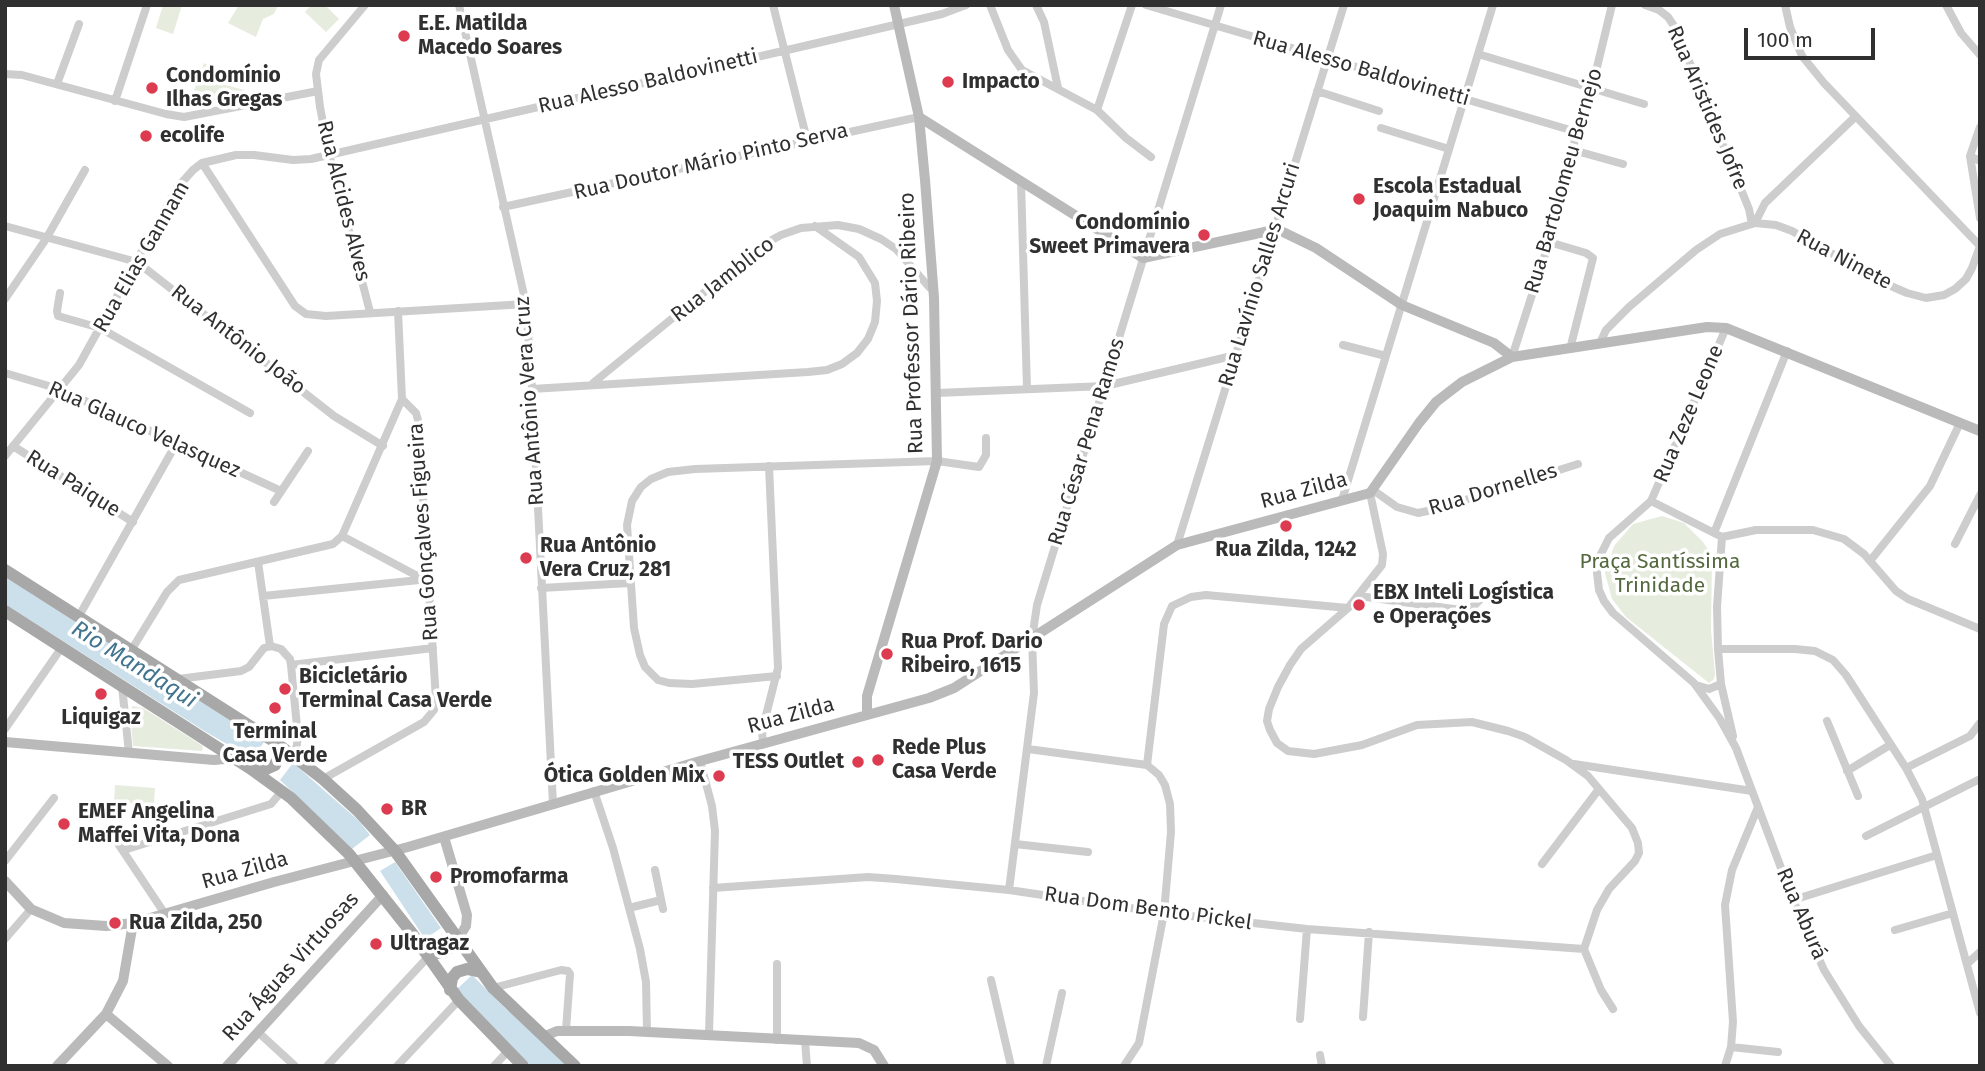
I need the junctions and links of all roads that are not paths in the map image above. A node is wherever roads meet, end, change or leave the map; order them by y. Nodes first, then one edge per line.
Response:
1 (147, 5) edge
2 (365, 5) edge
3 (459, 5) edge
4 (773, 5) edge
5 (894, 5) edge
6 (967, 5) edge
7 (990, 5) edge
8 (1036, 5) edge
9 (1132, 5) edge
10 (1146, 5) edge
11 (1221, 5) edge
12 (1344, 5) edge
13 (1493, 5) edge
14 (1612, 5) edge
15 (1646, 5) edge
16 (1785, 5) edge
17 (1946, 5) edge
18 (79, 23) dead end
19 (898, 24) junction
20 (1215, 26) junction
21 (783, 51) junction
22 (1478, 54) junction
23 (1980, 55) edge
24 (1327, 60) junction
25 (5, 74) edge
26 (57, 85) junction
27 (1058, 88) junction
28 (1592, 88) junction
29 (318, 91) junction
30 (1317, 91) junction
31 (1464, 99) junction
32 (114, 101) junction
33 (1644, 104) dead end
34 (1097, 110) junction
35 (1379, 111) dead end
36 (919, 117) junction
37 (1855, 117) junction
38 (484, 120) junction
39 (1980, 127) edge
40 (1381, 128) dead end
41 (1577, 132) junction
42 (807, 140) junction
43 (1449, 149) junction
44 (1573, 150) junction
45 (329, 154) junction
46 (1970, 156) junction
47 (1150, 157) dead end
48 (1980, 161) edge
49 (202, 163) junction
50 (1623, 164) dead end
51 (85, 170) dead end
52 (1021, 182) junction
53 (503, 207) junction
54 (1980, 218) edge
55 (1754, 224) junction
56 (5, 226) edge
57 (815, 226) junction
58 (1274, 230) junction
59 (46, 239) junction
60 (1549, 242) junction
61 (1980, 246) edge
62 (1143, 258) junction
63 (137, 262) junction
64 (934, 290) junction
65 (60, 293) dead end
66 (5, 299) edge
67 (526, 304) junction
68 (1402, 305) junction
69 (398, 311) junction
70 (370, 312) junction
71 (100, 328) junction
72 (1726, 328) junction
73 (1600, 343) junction
74 (1343, 345) dead end
75 (1570, 349) junction
76 (1787, 351) junction
77 (1236, 355) junction
78 (1386, 356) junction
79 (1512, 357) junction
80 (5, 373) edge
81 (592, 384) junction
82 (1105, 386) junction
83 (532, 388) junction
84 (1027, 388) junction
85 (59, 389) junction
86 (937, 393) junction
87 (402, 399) junction
88 (250, 413) dead end
89 (1960, 423) junction
90 (1980, 431) edge
91 (986, 438) dead end
92 (176, 444) junction
93 (13, 446) junction
94 (383, 446) junction
95 (308, 451) dead end
96 (5, 456) edge
97 (937, 461) junction
98 (1578, 464) dead end
99 (769, 466) junction
100 (281, 491) junction
101 (1371, 491) junction
102 (1980, 495) edge
103 (1342, 500) junction
104 (1651, 500) junction
105 (274, 502) dead end
106 (133, 522) junction
107 (1718, 535) junction
108 (342, 536) junction
109 (1955, 544) dead end
110 (1177, 545) junction
111 (1870, 561) junction
112 (258, 562) junction
113 (5, 570) edge
114 (426, 579) junction
115 (630, 583) junction
116 (541, 588) junction
117 (262, 596) junction
118 (1359, 596) junction
119 (1483, 597) dead end
120 (1348, 608) junction
121 (5, 611) edge
122 (79, 616) junction
123 (1980, 629) edge
124 (1032, 639) junction
125 (270, 646) junction
126 (62, 647) junction
127 (433, 648) junction
128 (132, 649) junction
129 (1718, 649) junction
130 (291, 665) junction
131 (777, 676) junction
132 (178, 679) junction
133 (1694, 683) junction
134 (1721, 684) junction
135 (122, 686) junction
136 (867, 715) junction
137 (1827, 721) dead end
138 (1980, 723) edge
139 (5, 729) edge
140 (5, 742) edge
141 (763, 743) junction
142 (277, 745) junction
143 (1890, 745) junction
144 (1736, 748) junction
145 (1028, 749) junction
146 (129, 753) junction
147 (295, 756) junction
148 (234, 758) junction
149 (700, 761) junction
150 (1571, 764) junction
151 (1147, 765) junction
152 (1906, 768) junction
153 (257, 769) junction
154 (1847, 771) junction
155 (323, 779) junction
156 (1980, 779) edge
157 (1599, 789) junction
158 (282, 791) junction
159 (594, 791) junction
160 (1752, 791) junction
161 (1858, 796) dead end
162 (54, 798) dead end
163 (553, 804) junction
164 (1758, 807) junction
165 (1925, 808) junction
166 (109, 830) dead end
167 (1866, 836) dead end
168 (444, 837) junction
169 (1015, 844) junction
170 (124, 850) junction
171 (395, 850) junction
172 (1088, 852) dead end
173 (1937, 855) junction
174 (5, 861) edge
175 (355, 861) junction
176 (1542, 864) dead end
177 (655, 870) dead end
178 (5, 881) edge
179 (713, 888) junction
180 (1009, 890) junction
181 (383, 895) junction
182 (1793, 900) junction
183 (629, 908) junction
184 (31, 909) junction
185 (1164, 913) junction
186 (1953, 913) junction
187 (165, 914) junction
188 (133, 923) junction
189 (1307, 929) junction
190 (1895, 930) dead end
191 (411, 932) junction
192 (1369, 932) junction
193 (5, 939) edge
194 (458, 939) junction
195 (1584, 948) junction
196 (1980, 952) edge
197 (428, 957) junction
198 (777, 964) dead end
199 (1969, 967) junction
200 (1979, 970) edge
201 (481, 972) junction
202 (991, 980) dead end
203 (493, 988) junction
204 (1062, 993) dead end
205 (454, 995) junction
206 (1613, 1009) dead end
207 (1980, 1013) edge
208 (106, 1014) junction
209 (1363, 1017) dead end
210 (1300, 1019) dead end
211 (566, 1031) junction
212 (258, 1032) junction
213 (647, 1032) junction
214 (709, 1034) junction
215 (545, 1036) junction
216 (777, 1040) junction
217 (805, 1041) junction
218 (1731, 1047) junction
219 (508, 1051) junction
220 (1778, 1052) dead end
221 (1320, 1055) dead end
222 (57, 1066) edge
223 (168, 1066) edge
224 (227, 1066) edge
225 (295, 1066) edge
226 (327, 1066) edge
227 (397, 1066) edge
228 (494, 1066) edge
229 (523, 1066) edge
230 (575, 1066) edge
231 (807, 1066) edge
232 (884, 1066) edge
233 (1011, 1066) edge
234 (1046, 1066) edge
235 (1124, 1066) edge
236 (1322, 1066) edge
237 (1725, 1066) edge
238 (1891, 1066) edge

1 - 32 street
2 - 29 street, Rua Alcides Alves
3 - 38 street, Rua Antônio Vera Cruz
4 - 21 street
5 - 19 street, Rua Professor Dário Ribeiro
6 - 19 street, Rua Alesso Baldovinetti
7 - 27 street
8 - 27 street
9 - 34 street
10 - 20 street, Rua Alesso Baldovinetti
11 - 20 street, Rua César Pena Ramos
12 - 24 street, Rua Lavínio Salles Arcuri
13 - 22 street
14 - 28 street, Rua Bartolomeu Bernejo
15 - 55 street, Rua Aristides Jofre
16 - 37 street
17 - 23 street
18 - 26 street
19 - 21 street, Rua Alesso Baldovinetti
19 - 36 street, Rua Professor Dário Ribeiro
20 - 24 street, Rua Alesso Baldovinetti
20 - 62 street, Rua César Pena Ramos
21 - 38 street, Rua Alesso Baldovinetti
21 - 42 street
22 - 28 street
22 - 31 street
24 - 30 street, Rua Lavínio Salles Arcuri
24 - 31 street, Rua Alesso Baldovinetti
25 - 26 street
26 - 32 street
27 - 34 street
28 - 33 street
28 - 41 street, Rua Bartolomeu Bernejo
29 - 32 street
29 - 45 street, Rua Alcides Alves
30 - 35 street
30 - 58 street, Rua Lavínio Salles Arcuri
31 - 41 street, Rua Alesso Baldovinetti
31 - 43 street
34 - 47 street
36 - 42 street, Rua Doutor Mário Pinto Serva
36 - 52 street
36 - 64 street, Rua Professor Dário Ribeiro
37 - 55 street
37 - 61 street
38 - 45 street, Rua Alesso Baldovinetti
38 - 53 street, Rua Antônio Vera Cruz
39 - 46 street
40 - 43 street
41 - 44 street, Rua Bartolomeu Bernejo
42 - 53 street, Rua Doutor Mário Pinto Serva
43 - 68 street
44 - 50 street
44 - 60 street, Rua Bartolomeu Bernejo
45 - 49 street, Rua Elias Gannam
45 - 70 street, Rua Alcides Alves
46 - 48 street
46 - 54 street
49 - 63 street, Rua Elias Gannam
49 - 70 street
51 - 59 street
52 - 62 street
52 - 84 street
53 - 67 street, Rua Antônio Vera Cruz
55 - 61 street, Rua Ninete
55 - 73 street, Rua Ninete
56 - 59 street, Rua Antônio João
57 - 64 street, Rua Jamblico
57 - 81 street, Rua Jamblico
57 - 81 street
58 - 62 street
58 - 68 street
58 - 77 street, Rua Lavínio Salles Arcuri
59 - 63 street, Rua Antônio João
59 - 66 street
60 - 75 street
60 - 79 street, Rua Bartolomeu Bernejo
62 - 82 street, Rua César Pena Ramos
63 - 71 street, Rua Elias Gannam
63 - 94 street, Rua Antônio João
64 - 86 street, Rua Professor Dário Ribeiro
65 - 71 street
67 - 69 street
67 - 83 street, Rua Antônio Vera Cruz
68 - 78 street
68 - 79 street
69 - 70 street
69 - 87 street, Rua Gonçalves Figueira
71 - 85 street, Rua Elias Gannam
71 - 88 street
72 - 73 street, Rua Zilda
72 - 76 street
72 - 104 street, Rua Zeze Leone
73 - 75 street, Rua Zilda
74 - 78 street
75 - 79 street, Rua Zilda
76 - 89 street
76 - 107 street
77 - 82 street
77 - 110 street, Rua Lavínio Salles Arcuri
78 - 103 street
79 - 101 street, Rua Zilda
80 - 85 street, Rua Glauco Velasquez
81 - 83 street
82 - 84 street
82 - 124 street, Rua César Pena Ramos
83 - 116 street, Rua Antônio Vera Cruz
84 - 86 street
85 - 92 street, Rua Glauco Velasquez
85 - 93 street, Rua Elias Gannam
86 - 97 street, Rua Professor Dário Ribeiro
87 - 94 street
87 - 114 street, Rua Gonçalves Figueira
89 - 90 street
89 - 111 street
91 - 97 street
92 - 100 street, Rua Glauco Velasquez
92 - 106 street
93 - 96 street, Rua Elias Gannam
93 - 106 street, Rua Paique
94 - 108 street
95 - 100 street
97 - 99 street
97 - 136 street, Rua Professor Dário Ribeiro
98 - 101 street, Rua Dornelles
99 - 115 street
99 - 131 street
100 - 105 street
101 - 103 street, Rua Zilda
101 - 118 street
102 - 109 street
103 - 110 street, Rua Zilda
104 - 107 street
104 - 133 street, Rua Aburá
106 - 122 street
107 - 111 street
107 - 129 street, Rua Aburá
108 - 112 street
108 - 114 street
110 - 124 street, Rua Zilda
111 - 123 street
112 - 117 street
112 - 128 street
113 - 122 main road
114 - 117 street
114 - 127 street, Rua Gonçalves Figueira
115 - 116 street
115 - 131 street
116 - 163 street, Rua Antônio Vera Cruz
117 - 125 street
118 - 119 street
118 - 120 street
120 - 150 street
120 - 151 street
121 - 126 main road
122 - 128 main road
124 - 136 street, Rua Zilda
124 - 145 street, Rua César Pena Ramos
125 - 130 street
125 - 132 street
126 - 135 main road
126 - 139 street
127 - 130 street
127 - 155 street, Rua Gonçalves Figueira
128 - 132 main road
129 - 134 street, Rua Aburá
129 - 143 street
130 - 147 street
131 - 141 street
132 - 142 main road
133 - 134 street
133 - 144 street, Rua Aburá
134 - 144 street, Rua Aburá
135 - 146 street
135 - 148 main road
136 - 141 street, Rua Zilda
137 - 154 street
138 - 152 street
140 - 146 street
141 - 149 street, Rua Zilda
142 - 147 main road
142 - 153 main road
143 - 152 street
143 - 154 street
144 - 160 street, Rua Aburá
145 - 151 street
145 - 169 street, Rua César Pena Ramos
146 - 148 street
147 - 155 main road
148 - 153 main road
149 - 159 street, Rua Zilda
149 - 179 street
150 - 157 street
150 - 160 street
151 - 185 street
152 - 165 street
153 - 158 main road
154 - 161 street
155 - 171 main road
156 - 165 street
157 - 176 street
157 - 195 street
158 - 170 street
158 - 175 main road
159 - 163 street, Rua Zilda
159 - 183 street
160 - 164 street, Rua Aburá
162 - 174 street
163 - 168 street, Rua Zilda
164 - 182 street, Rua Aburá
164 - 218 street
165 - 167 street
165 - 173 street
166 - 170 street
168 - 171 street, Rua Zilda
168 - 194 street
169 - 172 street
169 - 180 street, Rua César Pena Ramos
170 - 187 street
171 - 175 street, Rua Zilda
171 - 194 main road
173 - 182 street
173 - 186 street
175 - 181 main road
175 - 187 street, Rua Zilda
177 - 183 street
178 - 184 street, Rua Zilda
179 - 180 street, Rua Dom Bento Pickel
179 - 214 street
180 - 185 street, Rua Dom Bento Pickel
181 - 191 main road
181 - 212 street, Rua Águas Virtuosas
182 - 238 street, Rua Aburá
183 - 213 street
184 - 188 street, Rua Zilda
184 - 193 street
185 - 189 street, Rua Dom Bento Pickel
185 - 235 street
186 - 190 street
186 - 199 street
187 - 188 street, Rua Zilda
188 - 208 street
189 - 192 street, Rua Dom Bento Pickel
189 - 210 street
191 - 194 main road
191 - 197 main road
192 - 195 street, Rua Dom Bento Pickel
192 - 209 street
194 - 201 main road
195 - 206 street
196 - 199 street
197 - 205 main road
197 - 226 street
198 - 216 street
199 - 200 street
199 - 207 street
201 - 203 main road
201 - 205 main road
202 - 233 street
203 - 211 street
203 - 215 main road
204 - 234 street
205 - 219 main road
205 - 227 street
208 - 222 street
208 - 223 street
211 - 213 street
211 - 215 street
212 - 224 street, Rua Águas Virtuosas
212 - 225 street
213 - 214 street
214 - 216 street
215 - 230 main road
216 - 217 street
217 - 231 street
217 - 232 street
218 - 220 street
218 - 237 street
219 - 228 street
219 - 229 main road
221 - 236 street

